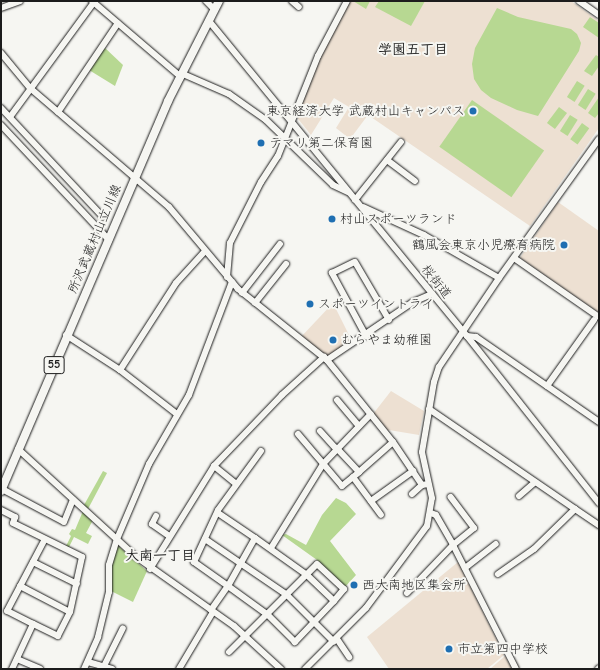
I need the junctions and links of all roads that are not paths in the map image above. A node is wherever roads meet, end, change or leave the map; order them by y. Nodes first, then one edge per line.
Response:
1 (20, 1) edge
2 (94, 1) edge
3 (206, 1) edge
4 (219, 1) edge
5 (292, 1) edge
6 (347, 1) edge
7 (579, 1) edge
8 (586, 4) edge
9 (299, 7) dead end
10 (1, 8) edge
11 (214, 10) junction
12 (599, 15) edge
13 (209, 21) junction
14 (118, 23) junction
15 (1, 53) edge
16 (182, 76) junction
17 (30, 88) junction
18 (1, 108) edge
19 (58, 112) junction
20 (10, 118) junction
21 (292, 120) junction
22 (1, 124) edge
23 (284, 138) junction
24 (599, 138) edge
25 (401, 142) dead end
26 (387, 160) junction
27 (57, 168) junction
28 (49, 176) junction
29 (135, 176) junction
30 (415, 181) dead end
31 (350, 193) junction
32 (356, 200) junction
33 (360, 205) junction
34 (103, 217) dead end
35 (109, 240) junction
36 (280, 244) dead end
37 (205, 251) junction
38 (514, 258) junction
39 (286, 264) dead end
40 (499, 278) junction
41 (229, 280) junction
42 (242, 293) junction
43 (432, 294) junction
44 (255, 303) junction
45 (597, 318) edge
46 (389, 320) junction
47 (465, 334) junction
48 (66, 335) junction
49 (366, 336) junction
50 (325, 359) junction
51 (120, 370) junction
52 (547, 386) junction
53 (337, 400) dead end
54 (429, 409) junction
55 (177, 414) junction
56 (371, 414) junction
57 (599, 422) edge
58 (359, 426) junction
59 (320, 431) dead end
60 (298, 434) dead end
61 (393, 442) junction
62 (336, 448) junction
63 (18, 449) junction
64 (261, 451) dead end
65 (323, 464) junction
66 (214, 466) junction
67 (412, 471) junction
68 (359, 472) junction
69 (353, 477) junction
70 (535, 482) junction
71 (236, 484) junction
72 (425, 485) junction
73 (1, 490) edge
74 (412, 494) dead end
75 (519, 496) dead end
76 (451, 497) dead end
77 (74, 500) junction
78 (598, 500) edge
79 (371, 501) junction
80 (576, 509) junction
81 (1, 510) edge
82 (218, 513) junction
83 (431, 513) junction
84 (381, 514) dead end
85 (156, 516) dead end
86 (599, 525) edge
87 (169, 536) junction
88 (255, 538) junction
89 (117, 539) junction
90 (205, 539) junction
91 (45, 540) junction
92 (496, 544) dead end
93 (453, 545) junction
94 (271, 548) junction
95 (33, 562) junction
96 (242, 562) junction
97 (465, 568) junction
98 (150, 569) junction
99 (498, 574) dead end
100 (307, 575) junction
101 (77, 584) junction
102 (20, 586) junction
103 (228, 586) junction
104 (406, 593) dead end
105 (287, 595) junction
106 (334, 601) junction
107 (4, 610) edge
108 (212, 611) junction
109 (70, 612) junction
110 (268, 615) junction
111 (314, 623) junction
112 (33, 624) junction
113 (123, 628) dead end
114 (244, 635) junction
115 (336, 641) junction
116 (229, 652) dead end
117 (349, 657) dead end
118 (17, 659) junction
119 (88, 662) junction
120 (104, 666) junction
121 (12, 669) edge
122 (40, 669) edge
123 (84, 669) edge
124 (112, 669) edge
125 (179, 669) edge
126 (281, 669) edge
127 (306, 669) edge
128 (516, 669) edge

1 - 10 street
2 - 14 street
2 - 17 street
3 - 11 street
4 - 11 main road, 所沢武蔵村山立川線 / 55
5 - 9 street
6 - 21 street
7 - 8 street
8 - 12 street
11 - 13 main road, 所沢武蔵村山立川線 / 55
13 - 16 main road, 所沢武蔵村山立川線 / 55
13 - 21 street, 桜街道
14 - 16 street
14 - 19 street
15 - 17 street
16 - 23 street
16 - 29 main road, 所沢武蔵村山立川線 / 55
17 - 19 street
17 - 20 street
18 - 20 street
19 - 29 street
20 - 27 street
21 - 23 street
21 - 31 street, 桜街道
22 - 28 street
23 - 31 street
23 - 41 street
24 - 38 street
25 - 26 street
26 - 30 street
26 - 32 street
27 - 28 street
27 - 34 street
28 - 35 street
29 - 35 main road, 所沢武蔵村山立川線 / 55
29 - 37 street
31 - 32 street, 桜街道
32 - 33 street, 桜街道
33 - 40 street
33 - 43 street, 桜街道
35 - 48 main road, 所沢武蔵村山立川線 / 55
36 - 42 street
37 - 41 street
37 - 51 street
38 - 40 street
38 - 45 street
39 - 44 street
40 - 47 street
41 - 42 street
41 - 55 street
42 - 44 street
43 - 46 street
43 - 47 street, 桜街道
44 - 50 street
45 - 52 street
46 - 49 street
46 - 49 street
47 - 52 street
47 - 54 street
47 - 78 street, 桜街道
48 - 51 street
48 - 63 main road, 所沢武蔵村山立川線 / 55
49 - 50 street
50 - 56 street
50 - 66 street
51 - 55 street
52 - 57 street
53 - 58 street
54 - 70 street
54 - 72 street
55 - 89 street
56 - 58 street
56 - 61 street
58 - 62 street
59 - 62 street
60 - 65 street
61 - 67 street
61 - 68 street
62 - 65 street
62 - 68 street
63 - 73 main road, 所沢武蔵村山立川線 / 55
63 - 77 street
64 - 71 street
65 - 69 street
65 - 94 street
66 - 71 street
66 - 87 street
67 - 72 street
67 - 79 street
68 - 69 street
69 - 79 street
70 - 75 street
70 - 80 street
71 - 82 street
72 - 74 street
72 - 83 street
73 - 77 street
76 - 93 street
77 - 89 street
79 - 84 street
80 - 86 street
80 - 99 street
81 - 91 street
82 - 88 street
82 - 90 street
83 - 93 street
83 - 115 street
85 - 87 street
87 - 98 street
88 - 94 street
88 - 96 street
89 - 98 street
89 - 119 street
90 - 96 street
90 - 103 street
91 - 95 street
91 - 101 street
92 - 97 street
93 - 97 street
93 - 104 street
94 - 100 street
95 - 101 street
95 - 102 street
96 - 103 street
96 - 105 street
97 - 128 street
98 - 108 street
100 - 105 street
100 - 106 street
100 - 106 street
101 - 109 street
102 - 107 street
102 - 109 street
103 - 108 street
103 - 110 street
105 - 110 street
105 - 111 street
106 - 111 street
107 - 112 street
108 - 114 street
108 - 125 street
109 - 112 street
110 - 111 street
110 - 114 street
111 - 115 street
112 - 118 street
113 - 120 street
114 - 116 street
114 - 126 street
115 - 117 street
115 - 127 street
118 - 121 street
118 - 122 street
119 - 120 street
119 - 123 street
120 - 124 street

